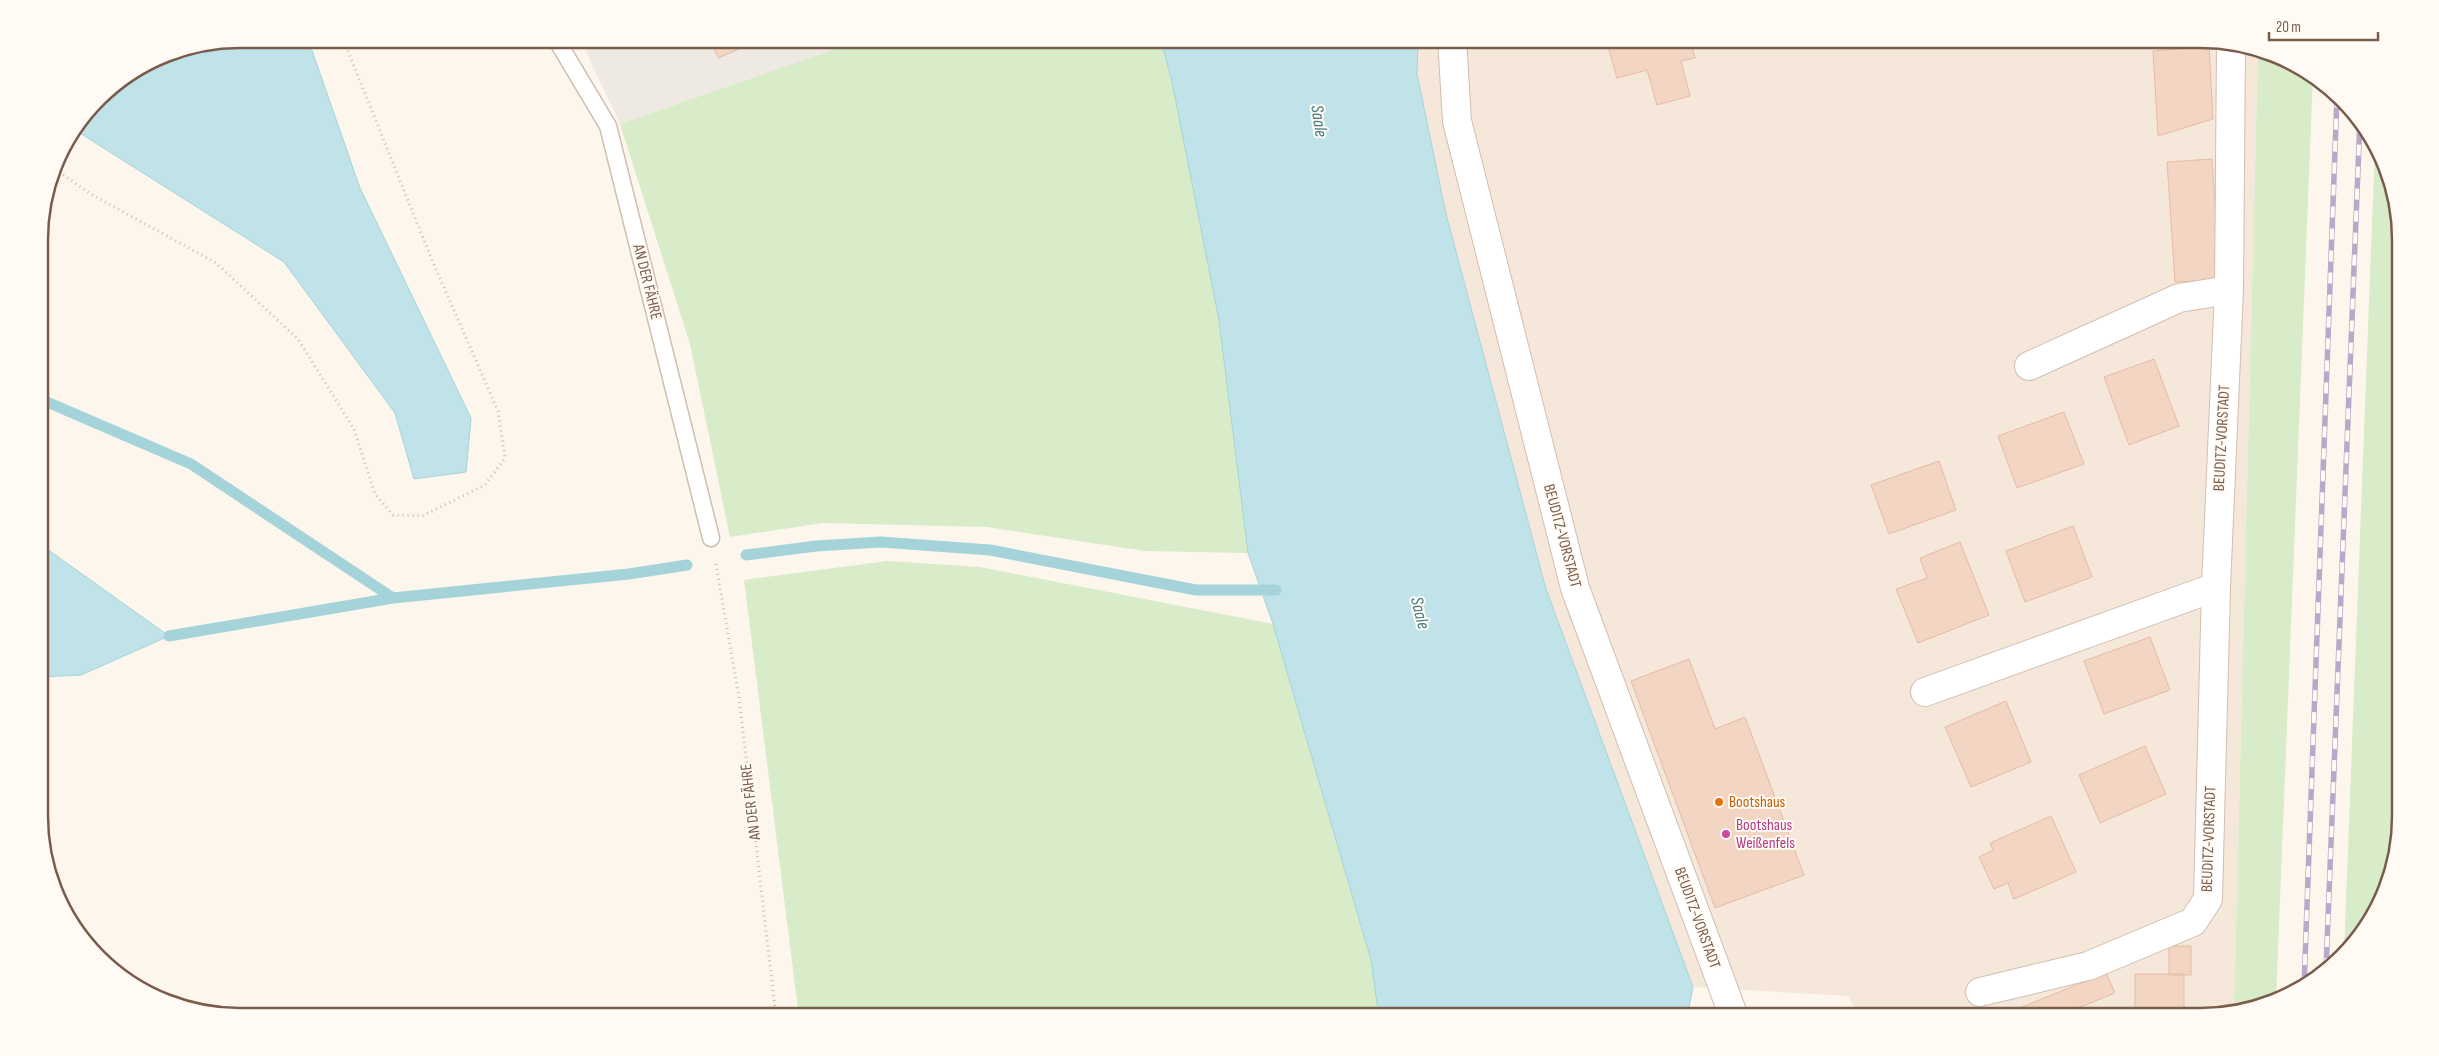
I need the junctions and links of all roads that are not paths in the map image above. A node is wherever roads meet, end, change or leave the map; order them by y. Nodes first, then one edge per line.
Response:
1 (561, 48) edge
2 (1453, 48) edge
3 (2231, 50) edge
4 (2229, 290) junction
5 (2029, 366) dead end
6 (711, 538) dead end
7 (2216, 587) junction
8 (1926, 692) dead end
9 (1980, 992) dead end
10 (1731, 1008) edge

1 - 6 lane, AN DER FÄHRE
2 - 10 street, BEUDITZ-VORSTADT
3 - 4 street, BEUDITZ-VORSTADT
4 - 5 street
4 - 7 street, BEUDITZ-VORSTADT
7 - 8 street
7 - 9 street, BEUDITZ-VORSTADT

